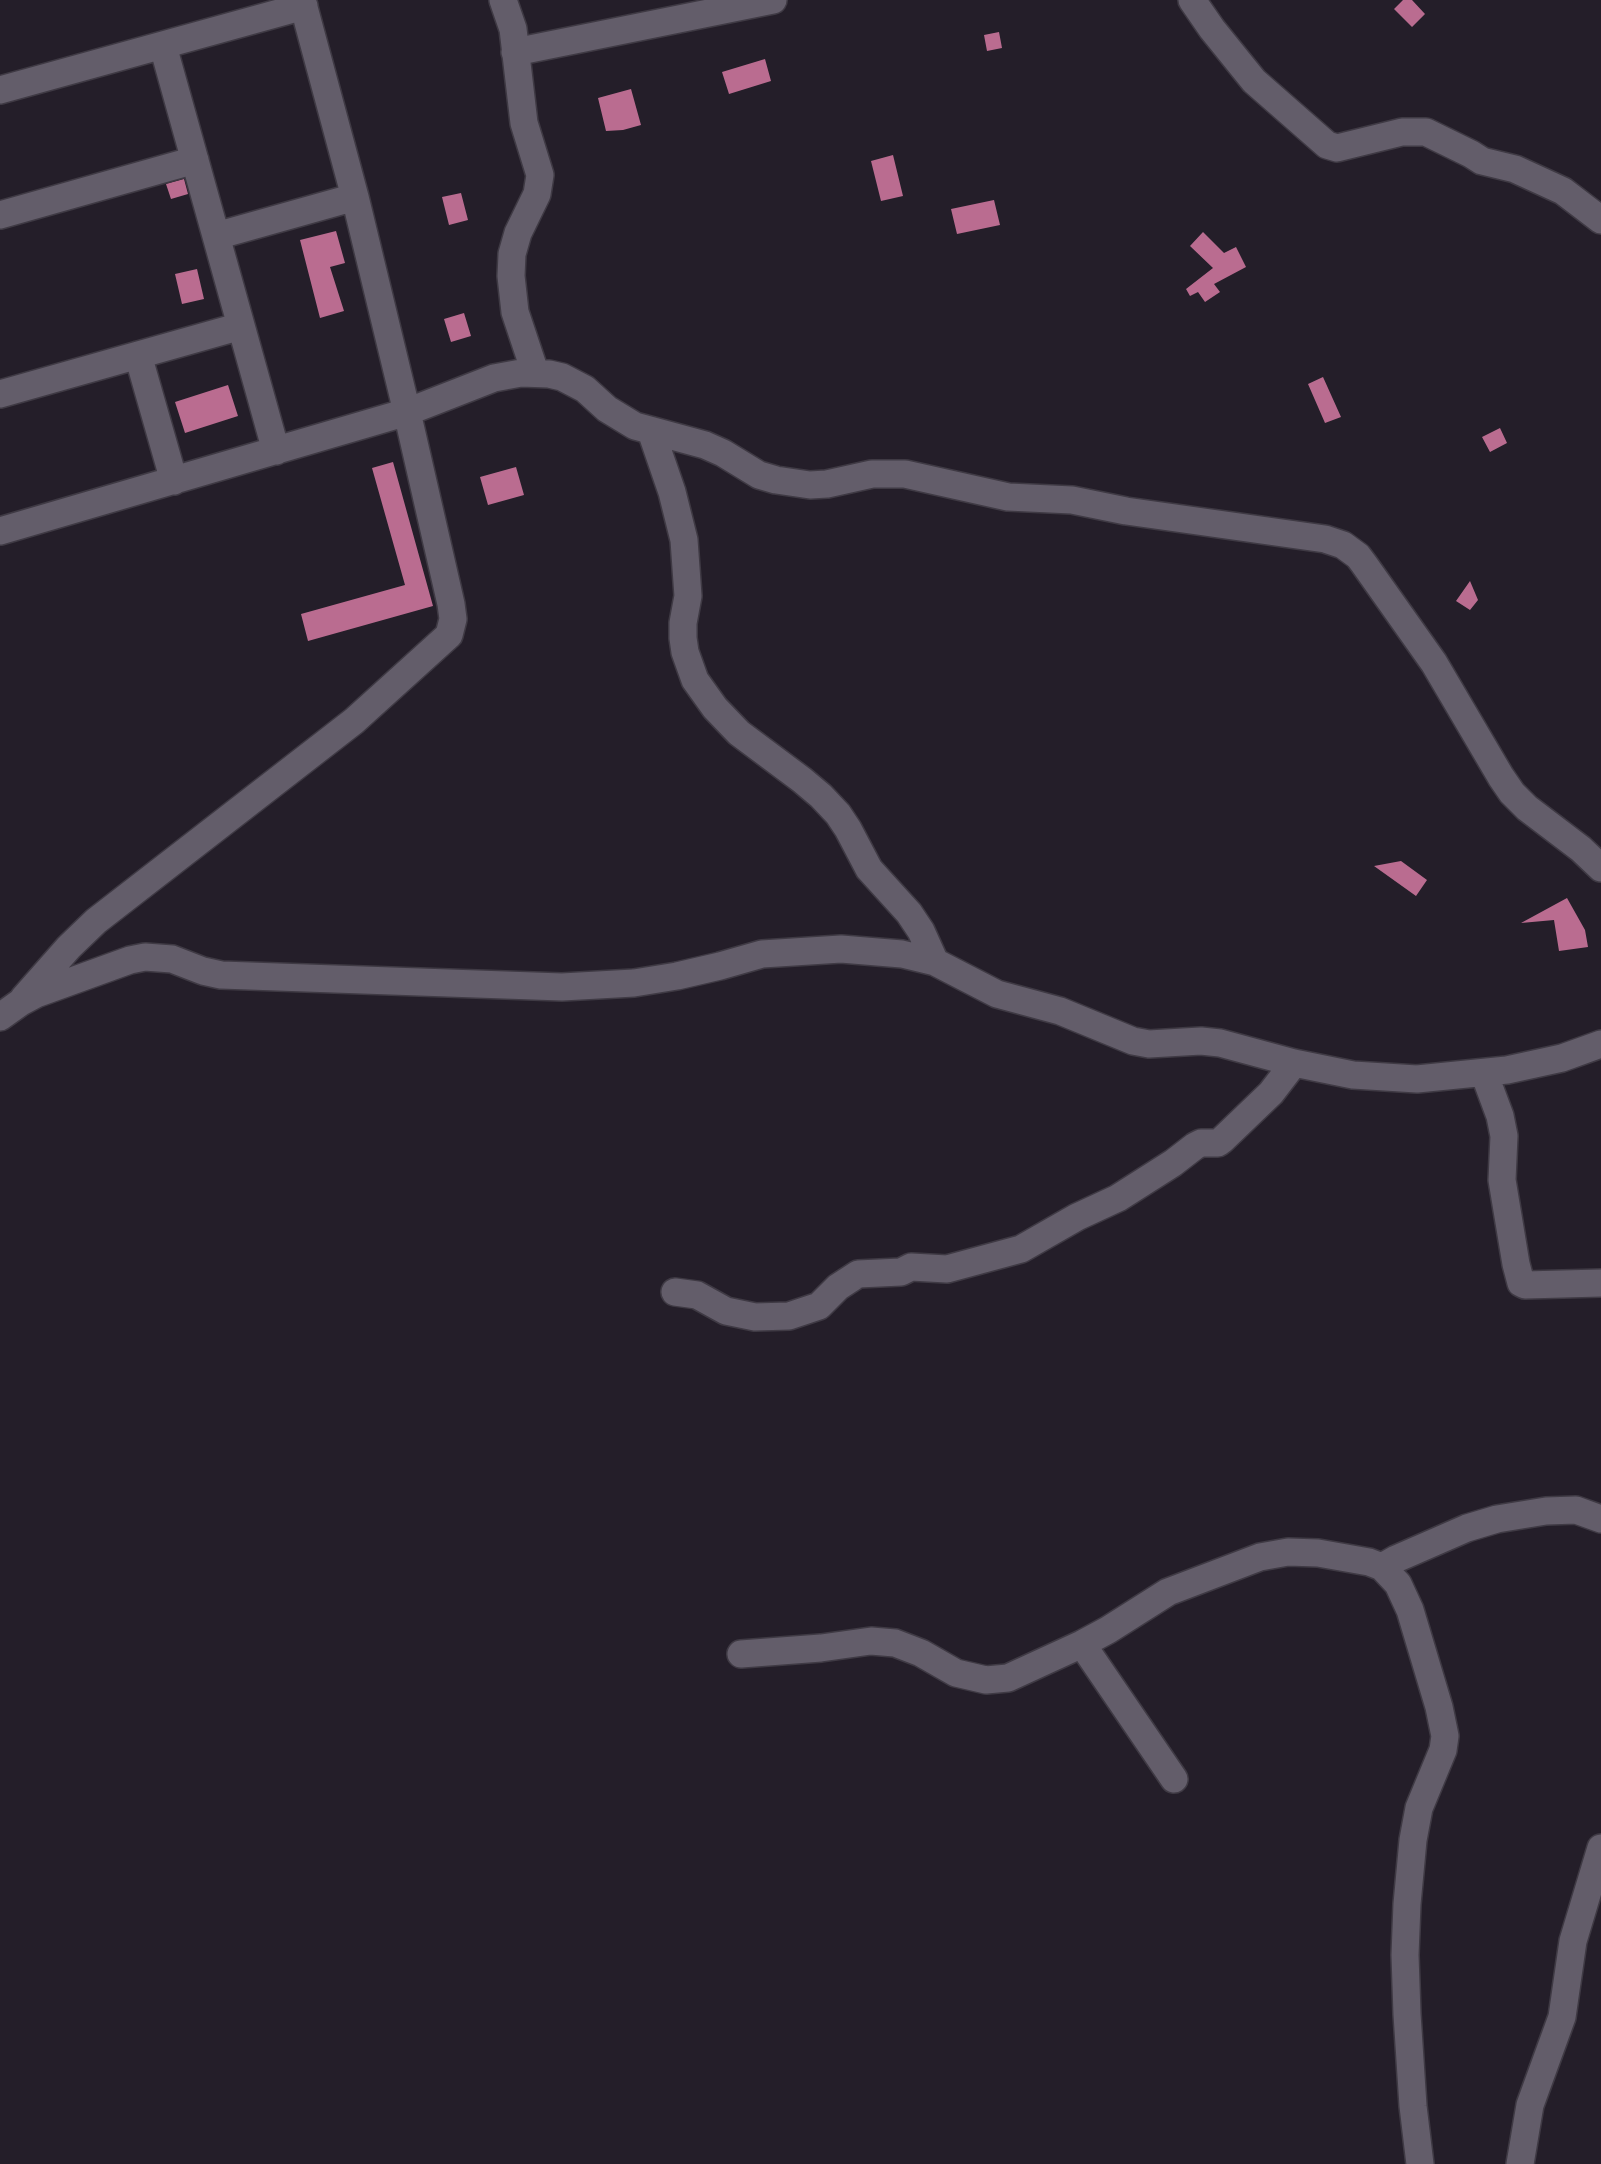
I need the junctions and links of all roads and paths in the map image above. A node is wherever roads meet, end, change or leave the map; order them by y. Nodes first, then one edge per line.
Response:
1 (503, 0) edge
2 (773, 0) edge
3 (1192, 0) edge
4 (303, 3) edge
5 (163, 46) junction
6 (515, 52) junction
7 (0, 90) edge
8 (195, 160) junction
9 (355, 197) junction
10 (0, 215) edge
11 (1601, 220) edge
12 (216, 236) junction
13 (241, 326) junction
14 (138, 355) junction
15 (535, 372) junction
16 (0, 394) edge
17 (407, 412) junction
18 (651, 431) junction
19 (276, 451) junction
20 (174, 481) junction
21 (0, 531) edge
22 (1601, 868) edge
23 (935, 962) junction
24 (10, 1009) edge
25 (1601, 1044) edge
26 (1294, 1063) junction
27 (1484, 1073) junction
28 (1601, 1283) edge
29 (675, 1292) dead end
30 (1601, 1519) edge
31 (1383, 1567) junction
32 (1082, 1644) junction
33 (741, 1654) dead end
34 (1174, 1779) dead end
35 (1601, 1848) edge
36 (1420, 2164) edge
37 (1520, 2164) edge

1 - 6 street
2 - 6 street
3 - 11 street
4 - 5 street
4 - 9 street
5 - 7 street
5 - 8 street
6 - 15 street
8 - 10 street
8 - 12 street
9 - 12 street
9 - 17 street
12 - 13 street
13 - 14 street
13 - 19 street
14 - 16 street
14 - 20 street
15 - 17 street
15 - 18 street
17 - 19 street
17 - 24 street
18 - 22 street
18 - 23 street
19 - 20 street
20 - 21 street
23 - 24 street
23 - 26 street
25 - 27 street
26 - 27 street
26 - 29 street
27 - 28 street
30 - 31 street
31 - 32 street
31 - 36 street
32 - 33 street
32 - 34 street
35 - 37 street

